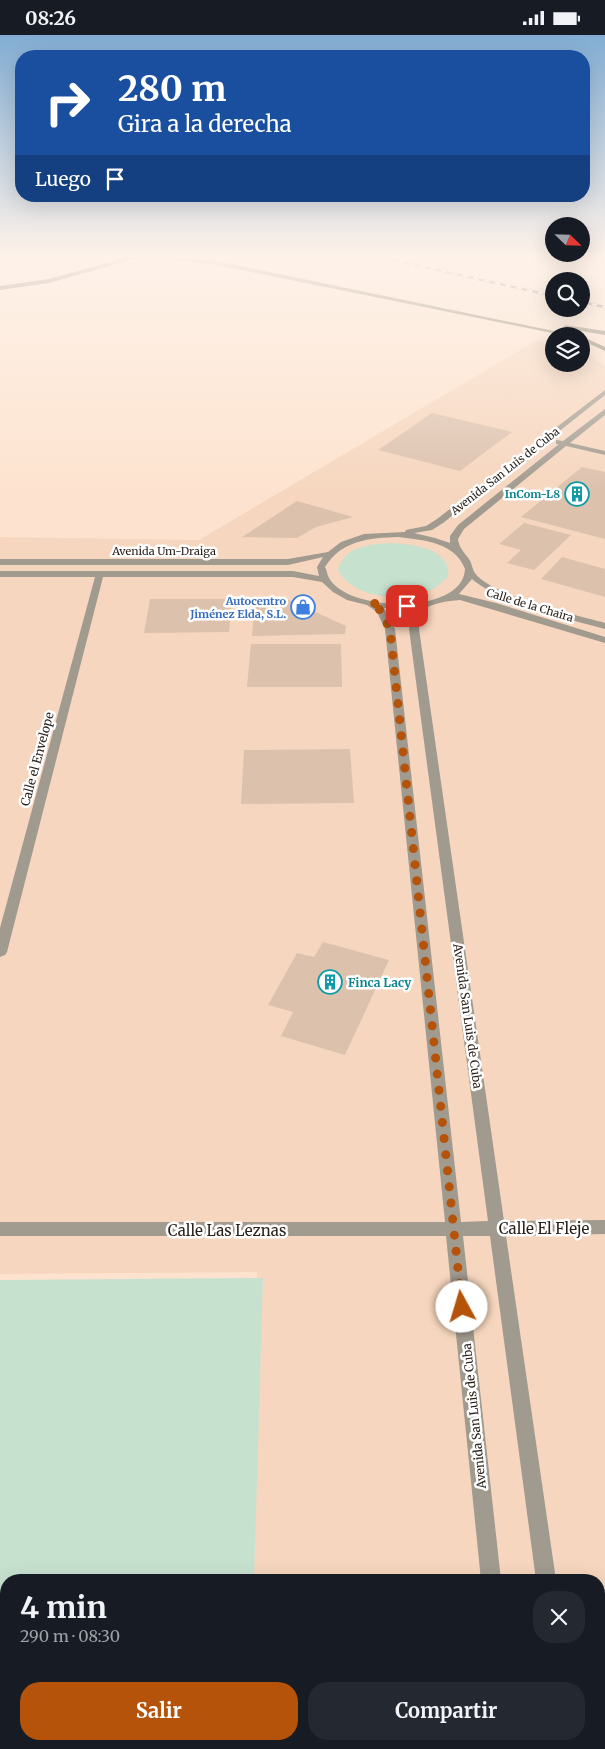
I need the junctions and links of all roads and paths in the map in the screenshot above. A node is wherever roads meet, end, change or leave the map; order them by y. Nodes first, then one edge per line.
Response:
1 (590, 342) edge
2 (605, 349) edge
3 (605, 392) edge
4 (605, 411) edge
5 (546, 439) junction
6 (565, 443) junction
7 (605, 453) edge
8 (398, 534) junction
9 (458, 552) junction
10 (327, 554) junction
11 (0, 562) edge
12 (100, 573) junction
13 (0, 574) edge
14 (471, 574) junction
15 (325, 579) junction
16 (448, 597) junction
17 (370, 603) junction
18 (425, 604) junction
19 (605, 625) edge
20 (605, 640) edge
21 (0, 952) edge
22 (605, 1227) edge
23 (490, 1228) junction
24 (0, 1229) edge
25 (454, 1229) junction
26 (490, 1574) edge
27 (545, 1574) edge

1 - 2 street
3 - 5 street, Avenida San Luis de Cuba
4 - 6 street, Avenida San Luis de Cuba
5 - 6 street
5 - 8 street, Avenida San Luis de Cuba
6 - 7 street
6 - 9 street, Avenida San Luis de Cuba
8 - 9 street
8 - 10 street, Avenida Um-Draiga
9 - 14 street
10 - 11 street, Avenida Um-Draiga
10 - 15 street
12 - 13 street, Avenida Um-Draiga
12 - 15 street, Avenida Um-Draiga
12 - 21 street, Calle el Envelope
14 - 16 street
14 - 19 street, Calle de la Chaira
15 - 17 street
16 - 18 street
16 - 20 street, Calle de la Chaira
17 - 18 street
17 - 25 street, Avenida San Luis de Cuba
18 - 23 street, Avenida San Luis de Cuba
22 - 23 street, Calle El Fleje
23 - 25 street, Calle El Fleje
23 - 27 street, Avenida San Luis de Cuba
24 - 25 street, Calle Las Leznas
25 - 26 street, Avenida San Luis de Cuba

